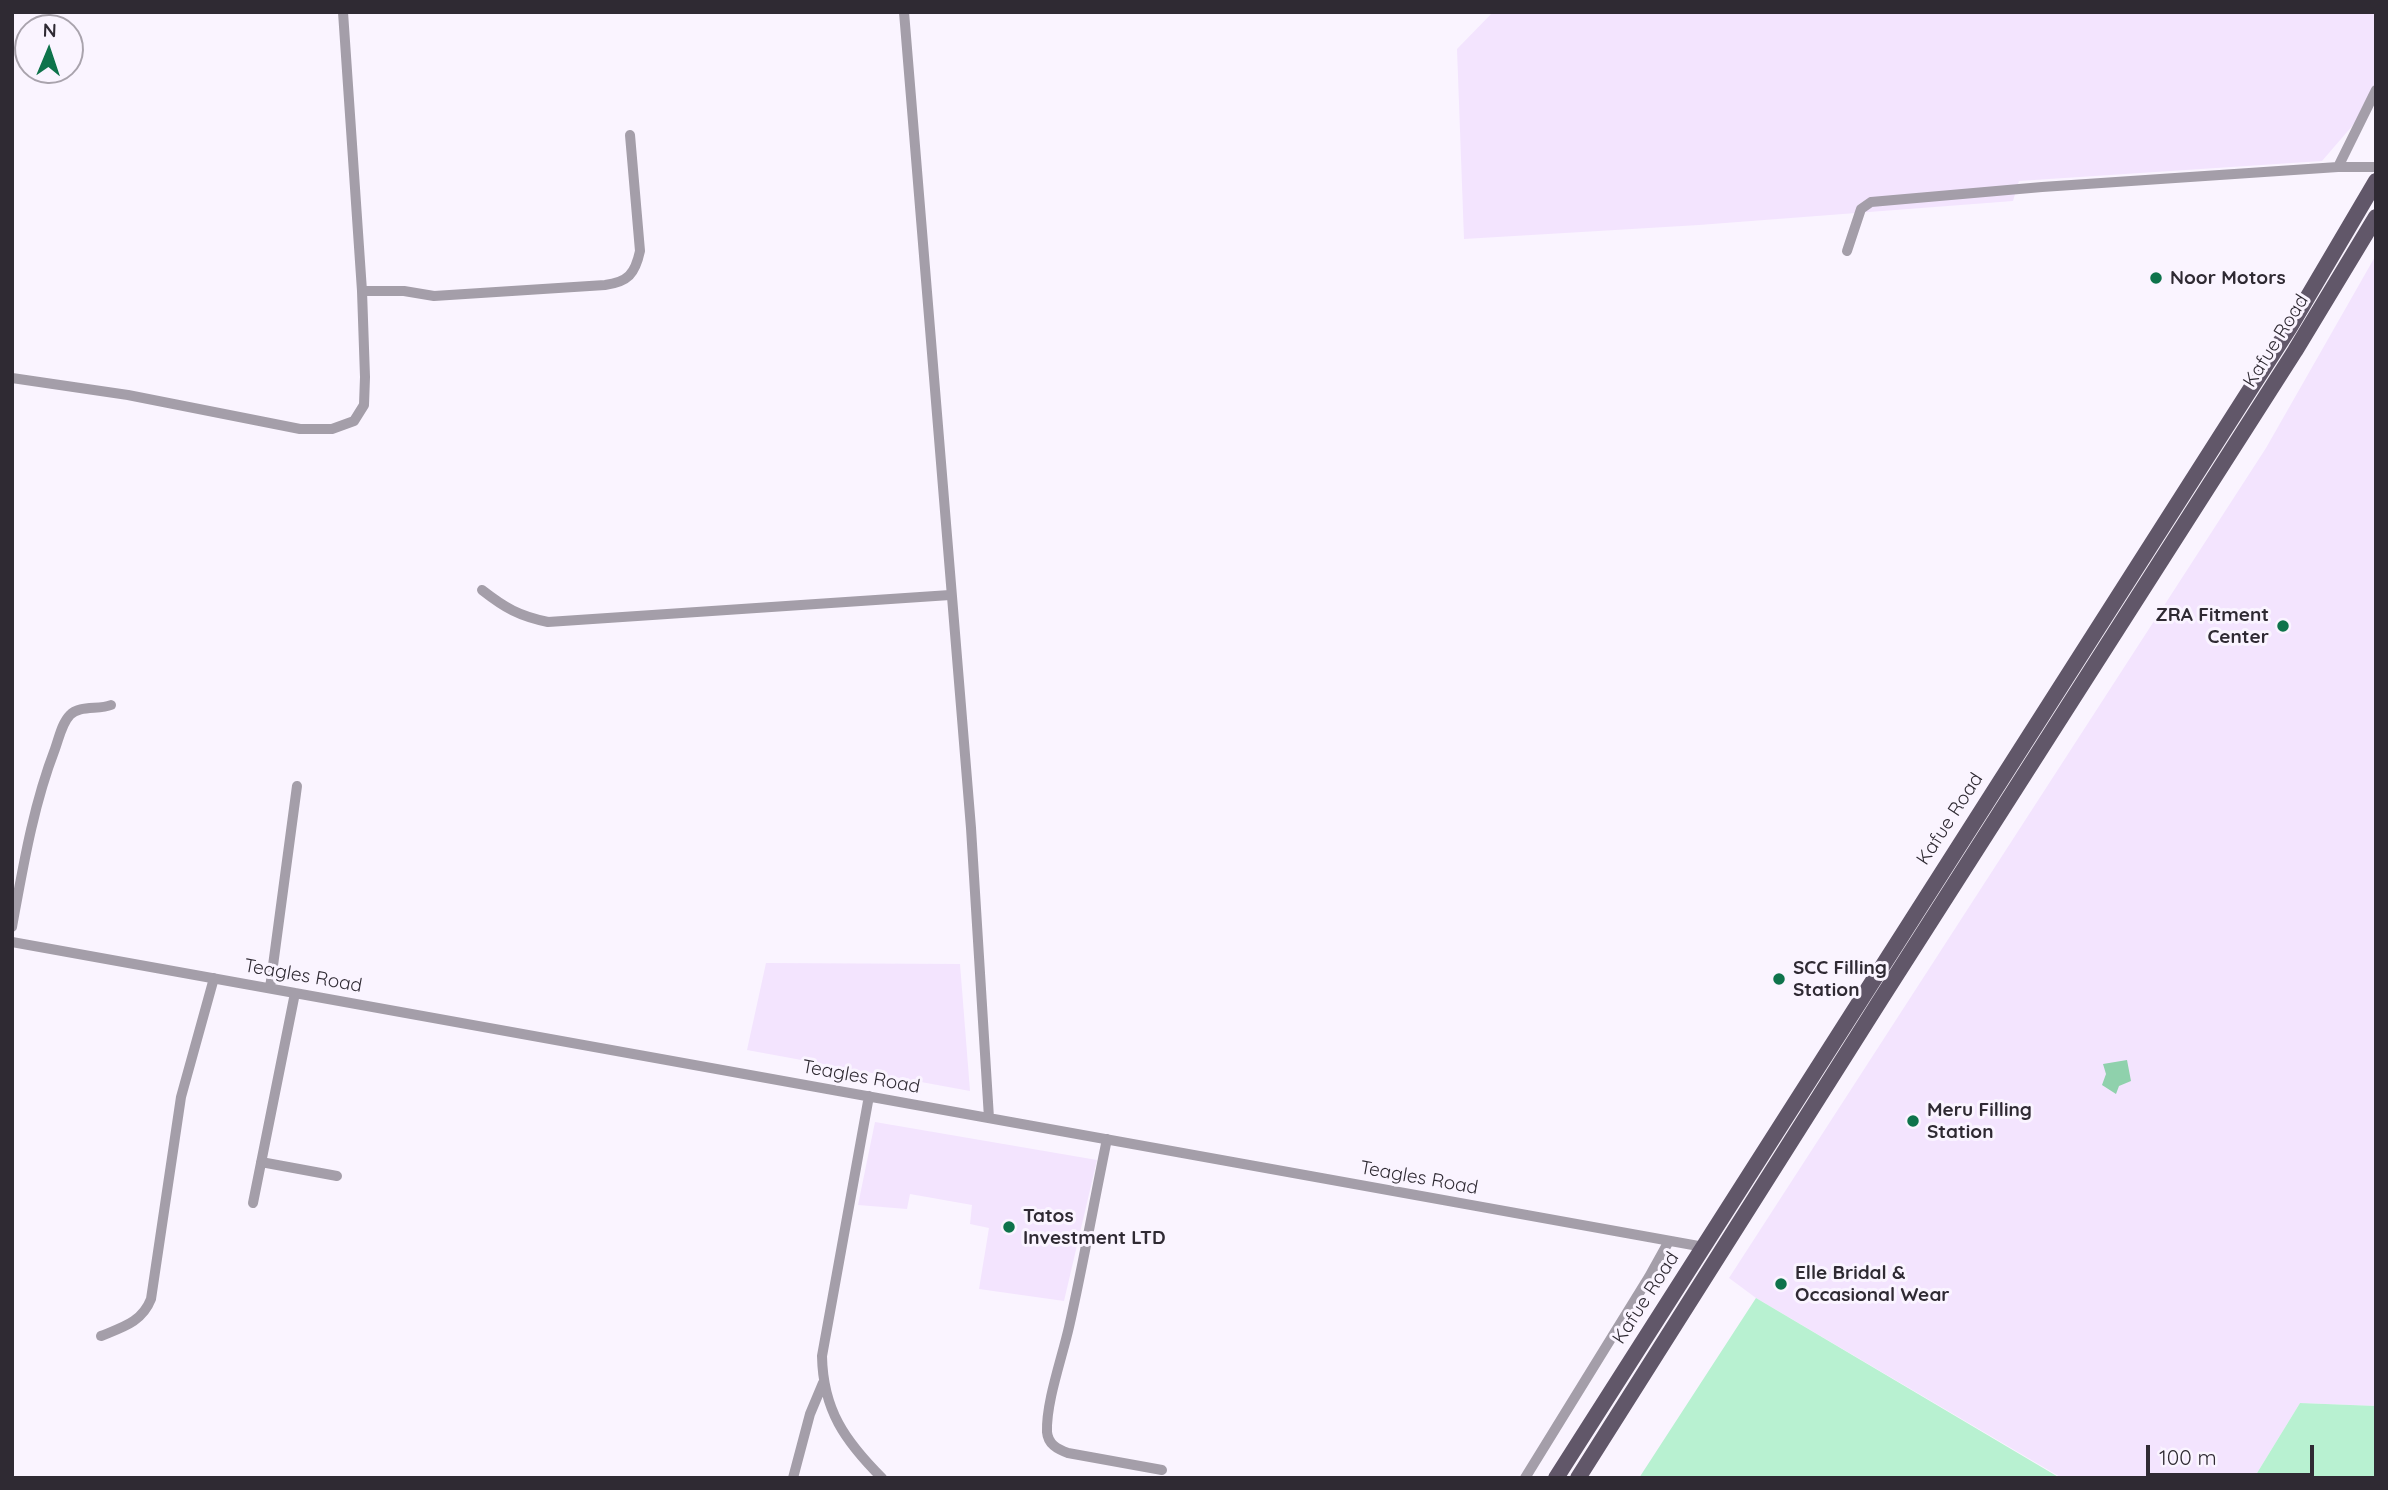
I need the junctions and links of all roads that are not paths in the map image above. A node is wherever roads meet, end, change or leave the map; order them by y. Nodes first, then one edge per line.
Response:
1 (343, 12) edge
2 (904, 12) edge
3 (2376, 90) edge
4 (630, 135) dead end
5 (2338, 167) junction
6 (2376, 167) edge
7 (2376, 181) edge
8 (2376, 217) edge
9 (1847, 251) dead end
10 (362, 291) junction
11 (12, 377) edge
12 (482, 590) dead end
13 (950, 595) junction
14 (111, 705) dead end
15 (297, 786) dead end
16 (12, 927) edge
17 (12, 942) edge
18 (214, 978) junction
19 (270, 988) junction
20 (295, 993) junction
21 (869, 1096) junction
22 (989, 1118) junction
23 (1107, 1139) junction
24 (261, 1162) junction
25 (337, 1176) dead end
26 (253, 1203) dead end
27 (1669, 1241) junction
28 (1704, 1247) junction
29 (101, 1336) dead end
30 (822, 1383) junction
31 (1162, 1470) dead end
32 (793, 1478) edge
33 (882, 1478) edge
34 (1525, 1478) edge
35 (1556, 1478) edge
36 (1578, 1478) edge

1 - 10 street
2 - 13 street
3 - 5 street
4 - 10 street
5 - 6 street
5 - 9 street
7 - 28 main road, Kafue Road
8 - 36 main road, Kafue Road
10 - 11 street
12 - 13 street
13 - 22 street
14 - 16 street
15 - 19 street
17 - 18 street, Teagles Road
18 - 19 street, Teagles Road
18 - 29 street
19 - 20 street, Teagles Road
20 - 21 street, Teagles Road
20 - 24 street
21 - 22 street, Teagles Road
21 - 30 street
22 - 23 street, Teagles Road
23 - 27 street, Teagles Road
23 - 31 street
24 - 25 street
24 - 26 street
27 - 28 street, Teagles Road
27 - 34 street
28 - 35 main road, Kafue Road
30 - 32 street
30 - 33 street

